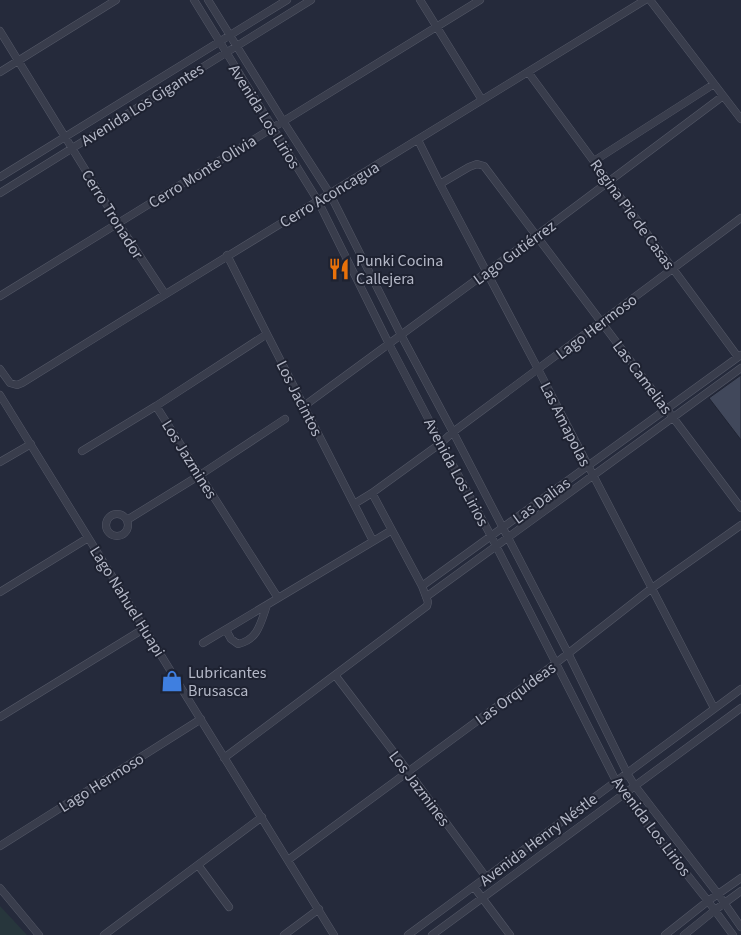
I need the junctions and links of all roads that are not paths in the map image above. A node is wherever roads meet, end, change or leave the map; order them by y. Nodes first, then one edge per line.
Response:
1 (116, 0) edge
2 (194, 0) edge
3 (208, 0) edge
4 (287, 0) edge
5 (311, 0) edge
6 (420, 0) edge
7 (480, 0) edge
8 (645, 0) edge
9 (650, 0) edge
10 (436, 27) junction
11 (0, 31) edge
12 (230, 35) junction
13 (219, 42) junction
14 (236, 46) junction
15 (226, 52) junction
16 (19, 60) junction
17 (0, 72) edge
18 (528, 72) junction
19 (714, 84) junction
20 (723, 96) junction
21 (482, 100) junction
22 (741, 119) edge
23 (283, 122) junction
24 (272, 128) junction
25 (65, 137) junction
26 (418, 140) junction
27 (72, 148) junction
28 (594, 161) junction
29 (0, 177) edge
30 (609, 181) junction
31 (440, 184) junction
32 (0, 193) edge
33 (330, 194) junction
34 (318, 202) junction
35 (741, 218) edge
36 (118, 223) junction
37 (536, 236) junction
38 (228, 255) junction
39 (673, 268) junction
40 (487, 272) junction
41 (165, 294) junction
42 (0, 296) edge
43 (601, 322) junction
44 (267, 334) junction
45 (401, 335) junction
46 (389, 344) junction
47 (739, 356) edge
48 (741, 368) edge
49 (0, 369) edge
50 (538, 369) junction
51 (0, 395) edge
52 (156, 406) junction
53 (304, 406) junction
54 (666, 408) junction
55 (673, 417) junction
56 (285, 419) dead end
57 (453, 432) junction
58 (441, 443) junction
59 (31, 444) junction
60 (82, 451) dead end
61 (0, 462) edge
62 (588, 466) junction
63 (200, 475) junction
64 (593, 476) junction
65 (372, 493) junction
66 (354, 504) junction
67 (741, 508) edge
68 (127, 520) dead end
69 (741, 525) edge
70 (503, 528) junction
71 (392, 530) junction
72 (491, 536) junction
73 (88, 538) junction
74 (507, 538) junction
75 (373, 541) junction
76 (496, 546) junction
77 (422, 586) junction
78 (652, 588) junction
79 (0, 592) edge
80 (426, 596) junction
81 (278, 598) junction
82 (267, 605) junction
83 (145, 628) junction
84 (226, 630) junction
85 (203, 643) dead end
86 (568, 653) junction
87 (556, 663) junction
88 (335, 675) junction
89 (741, 689) edge
90 (714, 708) junction
91 (741, 708) edge
92 (0, 717) edge
93 (201, 719) junction
94 (224, 758) junction
95 (408, 771) junction
96 (627, 773) junction
97 (616, 781) junction
98 (635, 786) junction
99 (623, 794) junction
100 (262, 817) junction
101 (0, 846) edge
102 (288, 860) junction
103 (198, 865) junction
104 (486, 877) junction
105 (741, 878) edge
106 (474, 887) junction
107 (0, 888) edge
108 (741, 891) edge
109 (718, 894) junction
110 (482, 898) junction
111 (708, 901) junction
112 (724, 903) junction
113 (229, 907) dead end
114 (319, 909) junction
115 (715, 910) junction
116 (741, 927) edge
117 (39, 935) edge
118 (104, 935) edge
119 (284, 935) edge
120 (334, 935) edge
121 (408, 935) edge
122 (432, 935) edge
123 (510, 935) edge
124 (665, 935) edge
125 (684, 935) edge
126 (733, 935) edge

1 - 16 street
2 - 13 street, Avenida Los Lirios
3 - 12 street, Avenida Los Lirios
4 - 12 street, Avenida Los Gigantes
5 - 14 street, Avenida Los Gigantes
6 - 10 street
7 - 10 street, Cerro Monte Olivia
8 - 18 street, Cerro Aconcagua
9 - 19 street
10 - 21 street
10 - 23 street, Cerro Monte Olivia
11 - 16 street, Cerro Tronador
12 - 13 street, Avenida Los Gigantes
12 - 14 street, Avenida Los Lirios
13 - 15 street, Avenida Los Lirios
13 - 25 street, Avenida Los Gigantes
14 - 15 street, Avenida Los Gigantes
14 - 23 street, Avenida Los Lirios
15 - 24 street, Avenida Los Lirios
15 - 27 street, Avenida Los Gigantes
16 - 17 street
16 - 25 street, Cerro Tronador
18 - 21 street, Cerro Aconcagua
18 - 28 street, Regina Pie de Casas
19 - 20 street
19 - 28 street
20 - 22 street
20 - 30 street, Lago Gutiérrez
21 - 26 street, Cerro Aconcagua
23 - 24 street, Cerro Monte Olivia
23 - 33 street, Avenida Los Lirios
24 - 34 street, Avenida Los Lirios
24 - 36 street, Cerro Monte Olivia
25 - 27 street, Cerro Tronador
25 - 29 street, Avenida Los Gigantes
26 - 31 street, Las Amapolas
26 - 33 street, Cerro Aconcagua
27 - 32 street, Avenida Los Gigantes
27 - 36 street, Cerro Tronador
28 - 30 street, Regina Pie de Casas
30 - 37 street, Lago Gutiérrez
30 - 39 street, Regina Pie de Casas
31 - 37 street, Las Camelias
31 - 40 street, Las Amapolas
33 - 34 street, Cerro Aconcagua
33 - 45 street, Avenida Los Lirios
34 - 38 street, Cerro Aconcagua
34 - 46 street, Avenida Los Lirios
35 - 39 street, Lago Hermoso
36 - 41 street, Cerro Tronador
36 - 42 street, Cerro Monte Olivia
37 - 40 street, Lago Gutiérrez
37 - 43 street, Las Camelias
38 - 41 street, Cerro Aconcagua
38 - 44 street, Los Jacintos
39 - 43 street, Lago Hermoso
39 - 47 street, Regina Pie de Casas
40 - 45 street, Lago Gutiérrez
40 - 50 street, Las Amapolas
41 - 49 street, Cerro Aconcagua
43 - 50 street, Lago Hermoso
43 - 54 street, Las Camelias
44 - 52 street, Los Jazmines
44 - 53 street, Los Jacintos
45 - 46 street, Lago Gutiérrez
45 - 57 street, Avenida Los Lirios
46 - 53 street, Lago Gutiérrez
46 - 58 street, Avenida Los Lirios
47 - 54 street, Las Dalias
48 - 55 street, Las Dalias
50 - 57 street, Lago Hermoso
50 - 62 street, Las Amapolas
51 - 59 street, Lago Nahuel Huapi
52 - 60 street
52 - 63 street, Los Jazmines
53 - 66 street, Los Jacintos
54 - 55 street, Las Camelias
54 - 62 street, Las Dalias
55 - 64 street, Las Dalias
55 - 67 street, Las Camelias
56 - 63 street
57 - 58 street, Lago Hermoso
57 - 70 street, Avenida Los Lirios
58 - 65 street, Lago Hermoso
58 - 72 street, Avenida Los Lirios
59 - 61 street
59 - 73 street, Lago Nahuel Huapi
62 - 64 street, Las Amapolas
62 - 70 street, Las Dalias
63 - 68 street
63 - 81 street, Los Jazmines
64 - 74 street, Las Dalias
64 - 78 street, Las Amapolas
65 - 66 street, Lago Hermoso
65 - 71 street
66 - 75 street, Los Jacintos
69 - 78 street, Las Orquídeas
70 - 72 street, Las Dalias
70 - 74 street, Avenida Los Lirios
71 - 75 street
71 - 77 street
72 - 76 street, Avenida Los Lirios
72 - 77 street, Las Dalias
73 - 79 street
73 - 83 street, Lago Nahuel Huapi
74 - 76 street, Las Dalias
74 - 86 street, Avenida Los Lirios
75 - 81 street
76 - 80 street, Las Dalias
76 - 87 street, Avenida Los Lirios
77 - 80 street
78 - 86 street, Las Orquídeas
78 - 90 street, Las Amapolas
80 - 88 street, Las Dalias
81 - 82 street
82 - 84 street
82 - 84 street
83 - 92 street
83 - 93 street, Lago Nahuel Huapi
84 - 85 street
86 - 87 street, Las Orquídeas
86 - 96 street, Avenida Los Lirios
87 - 95 street, Las Orquídeas
87 - 97 street, Avenida Los Lirios
88 - 94 street, Las Dalias
88 - 95 street, Los Jazmines
89 - 90 street, Avenida Henry Néstle
90 - 96 street, Avenida Henry Néstle
91 - 98 street, Avenida Henry Néstle
93 - 94 street, Lago Nahuel Huapi
93 - 101 street, Lago Hermoso
94 - 100 street, Lago Nahuel Huapi
95 - 102 street, Las Orquídeas
95 - 104 street, Los Jazmines
96 - 97 street, Avenida Henry Néstle
96 - 98 street, Avenida Los Lirios
97 - 99 street, Avenida Los Lirios
97 - 104 street, Avenida Henry Néstle
98 - 99 street, Avenida Henry Néstle
98 - 109 street, Avenida Los Lirios
99 - 110 street, Avenida Henry Néstle
99 - 111 street, Avenida Los Lirios
100 - 102 street, Lago Nahuel Huapi
100 - 103 street
102 - 114 street, Lago Nahuel Huapi
103 - 113 street
103 - 118 street
104 - 106 street, Avenida Henry Néstle
105 - 109 street
106 - 110 street
106 - 121 street, Avenida Henry Néstle
107 - 117 street
108 - 112 street
109 - 111 street
109 - 112 street, Avenida Los Lirios
110 - 122 street, Avenida Henry Néstle
110 - 123 street
111 - 115 street, Avenida Los Lirios
111 - 124 street
112 - 115 street
112 - 116 street, Avenida Los Lirios
114 - 119 street
114 - 120 street, Lago Nahuel Huapi
115 - 125 street
115 - 126 street, Avenida Los Lirios

